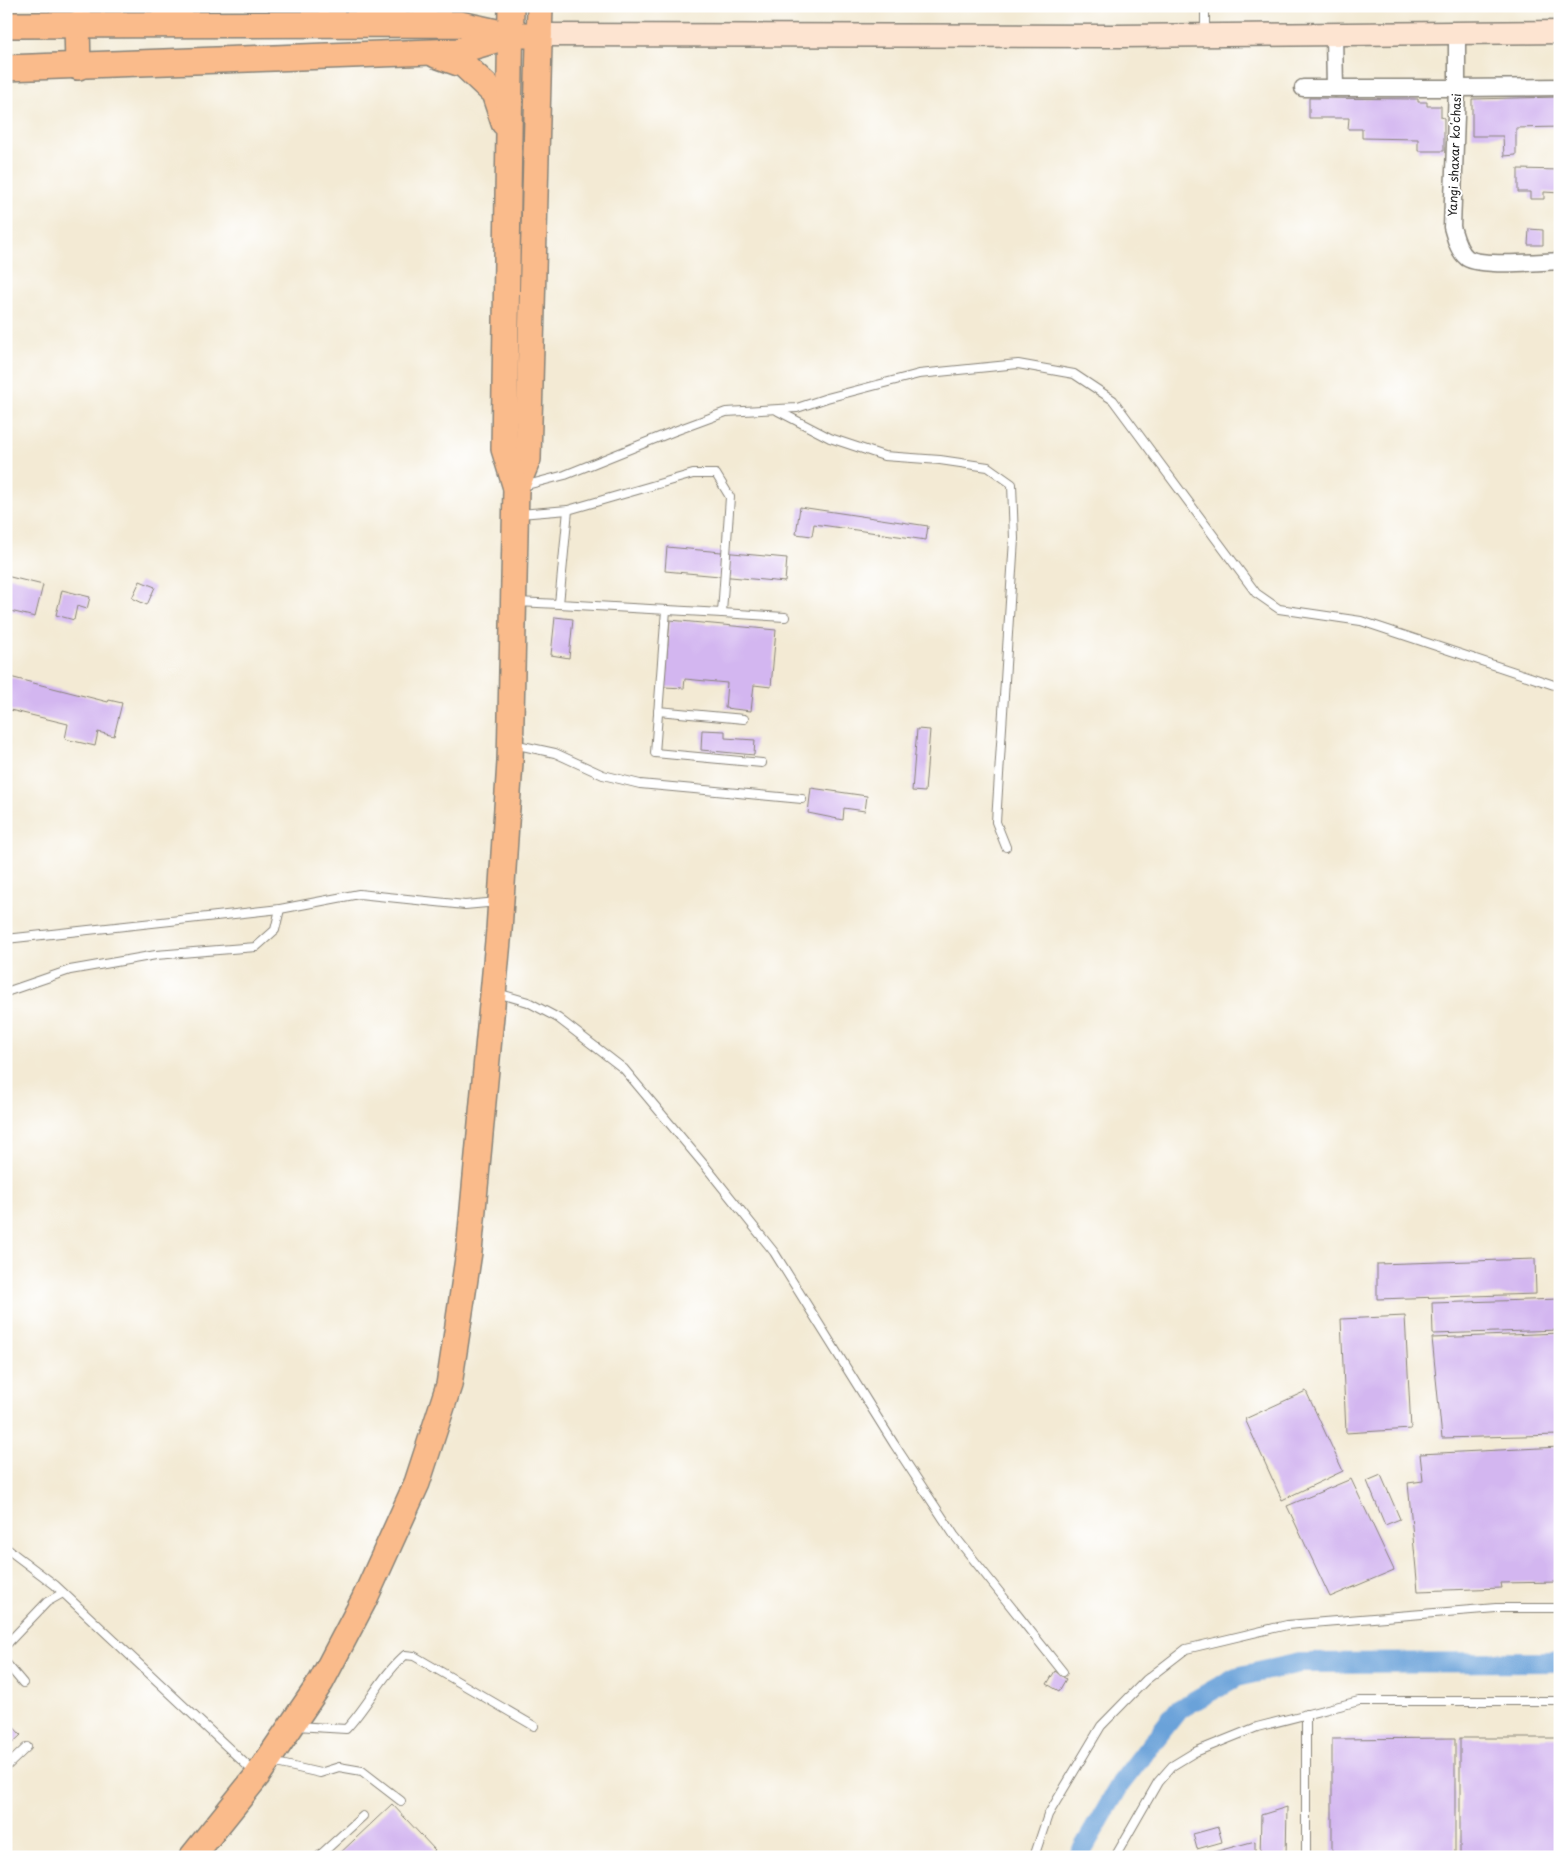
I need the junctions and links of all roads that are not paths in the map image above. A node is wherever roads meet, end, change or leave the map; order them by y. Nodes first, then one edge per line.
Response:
1 (460, 6) edge
2 (511, 6) edge
3 (540, 6) edge
4 (1205, 6) edge
5 (77, 24) junction
6 (426, 24) junction
7 (6, 25) edge
8 (1560, 32) edge
9 (1334, 34) junction
10 (1457, 34) junction
11 (510, 35) junction
12 (538, 35) junction
13 (1205, 35) junction
14 (429, 53) junction
15 (78, 67) junction
16 (6, 68) edge
17 (1560, 87) edge
18 (1302, 88) dead end
19 (1335, 88) junction
20 (1457, 88) junction
21 (509, 139) junction
22 (1560, 262) edge
23 (778, 410) junction
24 (516, 488) junction
25 (568, 510) junction
26 (516, 514) junction
27 (515, 602) junction
28 (559, 604) junction
29 (666, 610) junction
30 (722, 613) junction
31 (786, 618) dead end
32 (1560, 687) edge
33 (658, 711) junction
34 (744, 719) dead end
35 (511, 743) junction
36 (762, 764) dead end
37 (802, 799) dead end
38 (1006, 847) dead end
39 (500, 902) junction
40 (280, 909) junction
41 (6, 938) edge
42 (6, 992) edge
43 (493, 992) junction
44 (6, 1548) edge
45 (63, 1593) junction
46 (1560, 1608) edge
47 (6, 1645) edge
48 (6, 1663) edge
49 (1063, 1672) dead end
50 (24, 1683) dead end
51 (1560, 1701) edge
52 (1306, 1714) junction
53 (292, 1726) junction
54 (534, 1726) dead end
55 (27, 1747) dead end
56 (6, 1767) edge
57 (262, 1768) junction
58 (401, 1802) dead end
59 (363, 1816) dead end
60 (192, 1857) edge
61 (318, 1857) edge
62 (1034, 1857) edge
63 (1115, 1857) edge
64 (1306, 1857) edge

1 - 6 main road
2 - 11 main road
3 - 12 main road
4 - 13 lane
5 - 6 main road
5 - 7 main road
5 - 15 main road
6 - 11 main road
8 - 10 main road
9 - 10 main road
9 - 13 main road
9 - 19 street
10 - 20 street
11 - 12 main road
11 - 14 main road
11 - 21 main road
12 - 13 main road
12 - 24 main road
14 - 15 main road
14 - 21 main road
15 - 16 main road
17 - 20 street, Yangi shaxar koʻchasi
18 - 19 street
19 - 20 street
20 - 22 street, Yangi shaxar koʻchasi
21 - 24 main road
23 - 24 lane
23 - 32 lane
23 - 38 lane
24 - 26 main road
25 - 26 lane
25 - 28 lane
25 - 30 lane
26 - 27 main road
27 - 28 lane
27 - 35 main road
28 - 29 lane
29 - 30 lane
29 - 33 lane
30 - 31 lane
33 - 34 lane
33 - 36 lane
35 - 37 lane
35 - 39 main road
39 - 40 lane
39 - 43 main road
40 - 41 lane
40 - 42 lane
43 - 49 lane
43 - 53 main road
44 - 45 lane
45 - 47 lane
45 - 57 lane
46 - 62 lane
48 - 50 lane
51 - 52 lane
52 - 63 lane
52 - 64 lane
53 - 54 lane
53 - 57 main road
55 - 56 lane
57 - 58 lane
57 - 60 main road
59 - 61 lane

